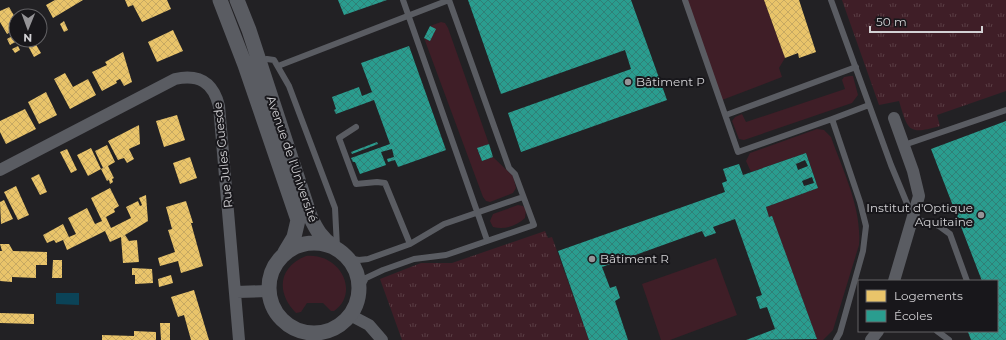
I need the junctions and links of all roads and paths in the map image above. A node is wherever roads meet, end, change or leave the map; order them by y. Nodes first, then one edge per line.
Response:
1 (220, 0) edge
2 (237, 0) edge
3 (403, 0) edge
4 (449, 0) edge
5 (685, 0) edge
6 (831, 0) edge
7 (408, 14) junction
8 (252, 63) junction
9 (278, 66) junction
10 (856, 67) junction
11 (869, 105) junction
12 (1006, 110) edge
13 (726, 115) junction
14 (894, 118) dead end
15 (832, 119) junction
16 (356, 127) dead end
17 (904, 146) junction
18 (0, 170) edge
19 (523, 197) junction
20 (478, 214) junction
21 (913, 218) junction
22 (487, 240) junction
23 (410, 244) junction
24 (337, 248) junction
25 (283, 254) junction
26 (348, 258) junction
27 (894, 280) edge
28 (968, 280) edge
29 (268, 291) junction
30 (359, 291) junction
31 (236, 292) junction
32 (345, 319) junction
33 (288, 325) junction
34 (877, 332) edge
35 (940, 332) edge
36 (239, 340) edge
37 (301, 340) edge
38 (329, 340) edge
39 (382, 340) edge
40 (836, 340) edge
41 (871, 340) edge
42 (949, 340) edge

1 - 8 street, Avenue de l'Université
2 - 8 street, Avenue de l'Université
3 - 7 lane
4 - 7 lane
4 - 19 lane
5 - 13 lane
6 - 10 lane
7 - 9 lane
7 - 20 lane
8 - 9 lane
8 - 24 street, Avenue de l'Université
8 - 25 street, Avenue de l'Université
9 - 24 lane
10 - 11 lane
10 - 13 lane
11 - 15 lane
11 - 21 lane
12 - 17 lane
13 - 15 lane
14 - 17 street
15 - 40 lane
16 - 23 lane
17 - 21 street
18 - 31 street, Rue Jules Guesde
19 - 20 lane
19 - 22 lane
20 - 22 lane
20 - 23 lane
21 - 27 street
21 - 28 lane
22 - 30 lane
23 - 26 lane
24 - 25 street
24 - 26 street
25 - 29 street
26 - 30 street
29 - 31 street
29 - 33 street
30 - 32 street
31 - 36 street, Rue Jules Guesde
32 - 33 street
32 - 38 street
32 - 39 street
33 - 37 street
34 - 41 street
35 - 42 lane

